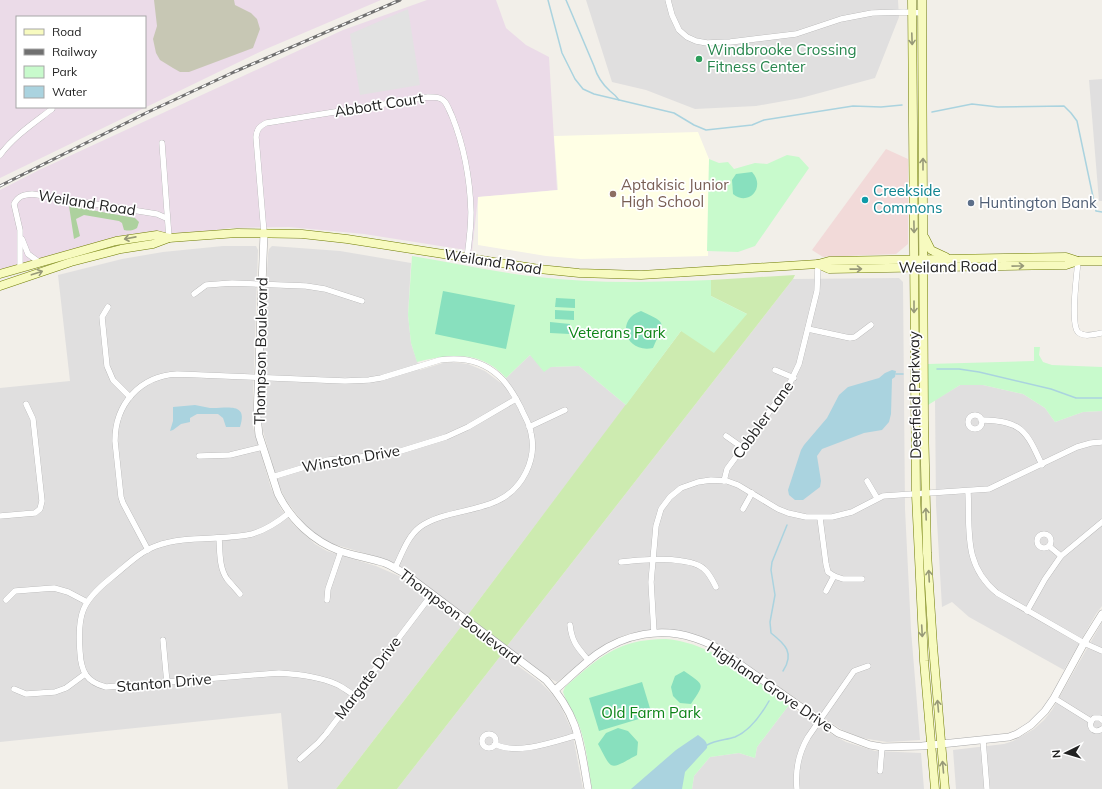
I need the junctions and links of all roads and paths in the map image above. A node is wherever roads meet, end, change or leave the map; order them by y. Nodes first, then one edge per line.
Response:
1 (668, 0) edge
2 (912, 0) edge
3 (922, 0) edge
4 (912, 12) junction
5 (922, 13) junction
6 (52, 109) dead end
7 (162, 143) dead end
8 (0, 155) edge
9 (166, 218) junction
10 (20, 230) junction
11 (923, 232) junction
12 (264, 233) junction
13 (168, 238) junction
14 (467, 258) junction
15 (951, 259) junction
16 (1078, 261) junction
17 (1102, 261) edge
18 (39, 262) junction
19 (818, 264) junction
20 (919, 264) junction
21 (20, 268) junction
22 (0, 270) edge
23 (0, 274) edge
24 (262, 284) junction
25 (0, 286) edge
26 (194, 294) dead end
27 (362, 301) dead end
28 (108, 307) dead end
29 (871, 325) dead end
30 (808, 329) junction
31 (1102, 333) edge
32 (775, 370) dead end
33 (257, 377) junction
34 (794, 378) junction
35 (130, 397) junction
36 (516, 399) junction
37 (26, 404) dead end
38 (565, 410) dead end
39 (981, 420) dead end
40 (530, 426) junction
41 (726, 436) dead end
42 (1102, 442) edge
43 (263, 447) junction
44 (743, 448) junction
45 (199, 456) dead end
46 (1042, 464) junction
47 (272, 477) junction
48 (867, 480) dead end
49 (724, 481) junction
50 (968, 492) junction
51 (926, 493) junction
52 (752, 494) junction
53 (916, 495) junction
54 (876, 498) junction
55 (743, 509) dead end
56 (289, 513) junction
57 (0, 516) edge
58 (820, 518) junction
59 (1102, 522) edge
60 (219, 538) junction
61 (1049, 546) dead end
62 (148, 550) junction
63 (341, 551) junction
64 (1061, 556) junction
65 (653, 560) junction
66 (621, 562) dead end
67 (395, 568) junction
68 (834, 576) junction
69 (862, 579) dead end
70 (716, 587) dead end
71 (826, 590) dead end
72 (240, 594) dead end
73 (432, 594) junction
74 (6, 600) dead end
75 (327, 600) dead end
76 (87, 602) junction
77 (1027, 611) junction
78 (1102, 614) edge
79 (570, 625) dead end
80 (654, 633) junction
81 (163, 640) dead end
82 (1084, 643) junction
83 (1102, 651) edge
84 (589, 661) junction
85 (868, 666) dead end
86 (85, 674) junction
87 (167, 683) junction
88 (14, 689) dead end
89 (555, 690) junction
90 (355, 696) junction
91 (1054, 698) junction
92 (1091, 720) junction
93 (1102, 720) edge
94 (820, 721) junction
95 (1102, 729) edge
96 (578, 735) junction
97 (983, 740) junction
98 (495, 744) dead end
99 (932, 745) junction
100 (941, 745) junction
101 (882, 747) junction
102 (300, 759) dead end
103 (880, 771) dead end
104 (588, 789) edge
105 (797, 789) edge
106 (935, 789) edge
107 (945, 789) edge
108 (987, 789) edge

1 - 4 street
2 - 4 main road, Deerfield Parkway
3 - 5 main road, Deerfield Parkway
4 - 5 street
4 -> 20 main road, Deerfield Parkway
11 -> 5 main road, Deerfield Parkway
6 - 8 street
7 - 9 street
9 - 10 street, Weiland Road
9 - 13 street
10 - 18 street, Weiland Road
10 - 21 street, Weiland Road
11 - 15 main road
11 - 20 main road, Deerfield Parkway
12 - 13 main road, Weiland Road
12 - 14 main road, Weiland Road
12 - 14 street, Abbott Court
12 - 24 street, Thompson Boulevard
13 -> 18 main road
25 -> 13 main road
14 - 19 main road, Weiland Road
15 - 16 main road, Weiland Road
15 - 20 main road, Weiland Road
16 - 17 main road, Weiland Road
20 -> 16 main road, Weiland Road
16 - 31 street
18 - 21 main road
19 - 20 main road, Weiland Road
19 - 30 street, Cobbler Lane
20 - 51 main road, Deerfield Parkway
20 -> 53 main road, Deerfield Parkway
21 - 22 main road
21 - 23 main road
24 - 26 street
24 - 27 street
24 - 33 street, Thompson Boulevard
28 - 35 street
29 - 30 street
30 - 34 street, Cobbler Lane
32 - 34 street
33 - 35 street
33 - 36 street
33 - 43 street, Thompson Boulevard
34 - 44 street, Cobbler Lane
35 - 62 street
36 - 40 street
36 - 47 street, Winston Drive
37 - 57 street
38 - 40 street
39 - 46 street
40 - 67 street
41 - 44 street
42 - 46 street
43 - 45 street
43 - 47 street, Thompson Boulevard
44 - 49 street, Cobbler Lane
46 - 50 street
47 - 56 street, Thompson Boulevard
48 - 54 street
49 - 52 street
49 - 65 street
50 - 51 street
50 - 77 street
51 - 53 street
100 -> 51 main road, Deerfield Parkway
52 - 55 street
52 - 58 street
53 - 54 street
53 -> 99 main road, Deerfield Parkway
54 - 58 street
56 - 60 street
56 - 63 street, Thompson Boulevard
58 - 68 street
59 - 64 street
60 - 62 street
60 - 72 street
61 - 64 street
62 - 76 street
63 - 67 street, Thompson Boulevard
63 - 75 street
64 - 77 street
65 - 66 street
65 - 70 street
65 - 80 street
67 - 73 street, Thompson Boulevard
68 - 69 street
68 - 71 street
73 - 89 street, Thompson Boulevard
73 - 90 street, Margate Drive
74 - 76 street
76 - 86 street
77 - 82 street
78 - 82 street, Highland Grove Drive
79 - 84 street
80 - 84 street, Highland Grove Drive
80 - 94 street, Highland Grove Drive
81 - 87 street
82 - 83 street
82 - 91 street, Highland Grove Drive
84 - 89 street, Highland Grove Drive
85 - 94 street
86 - 87 street, Stanton Drive
86 - 88 street
87 - 90 street, Stanton Drive
89 - 96 street, Thompson Boulevard
90 - 102 street, Margate Drive
91 - 92 street
91 - 97 street, Highland Grove Drive
92 - 93 street
92 - 95 street
94 - 101 street, Highland Grove Drive
94 - 105 street
96 - 98 street
96 - 104 street, Thompson Boulevard
97 - 100 street, Highland Grove Drive
97 - 108 street
99 - 100 street, Highland Grove Drive
99 - 101 street, Highland Grove Drive
99 - 106 main road, Deerfield Parkway
107 -> 100 main road, Deerfield Parkway
101 - 103 street

